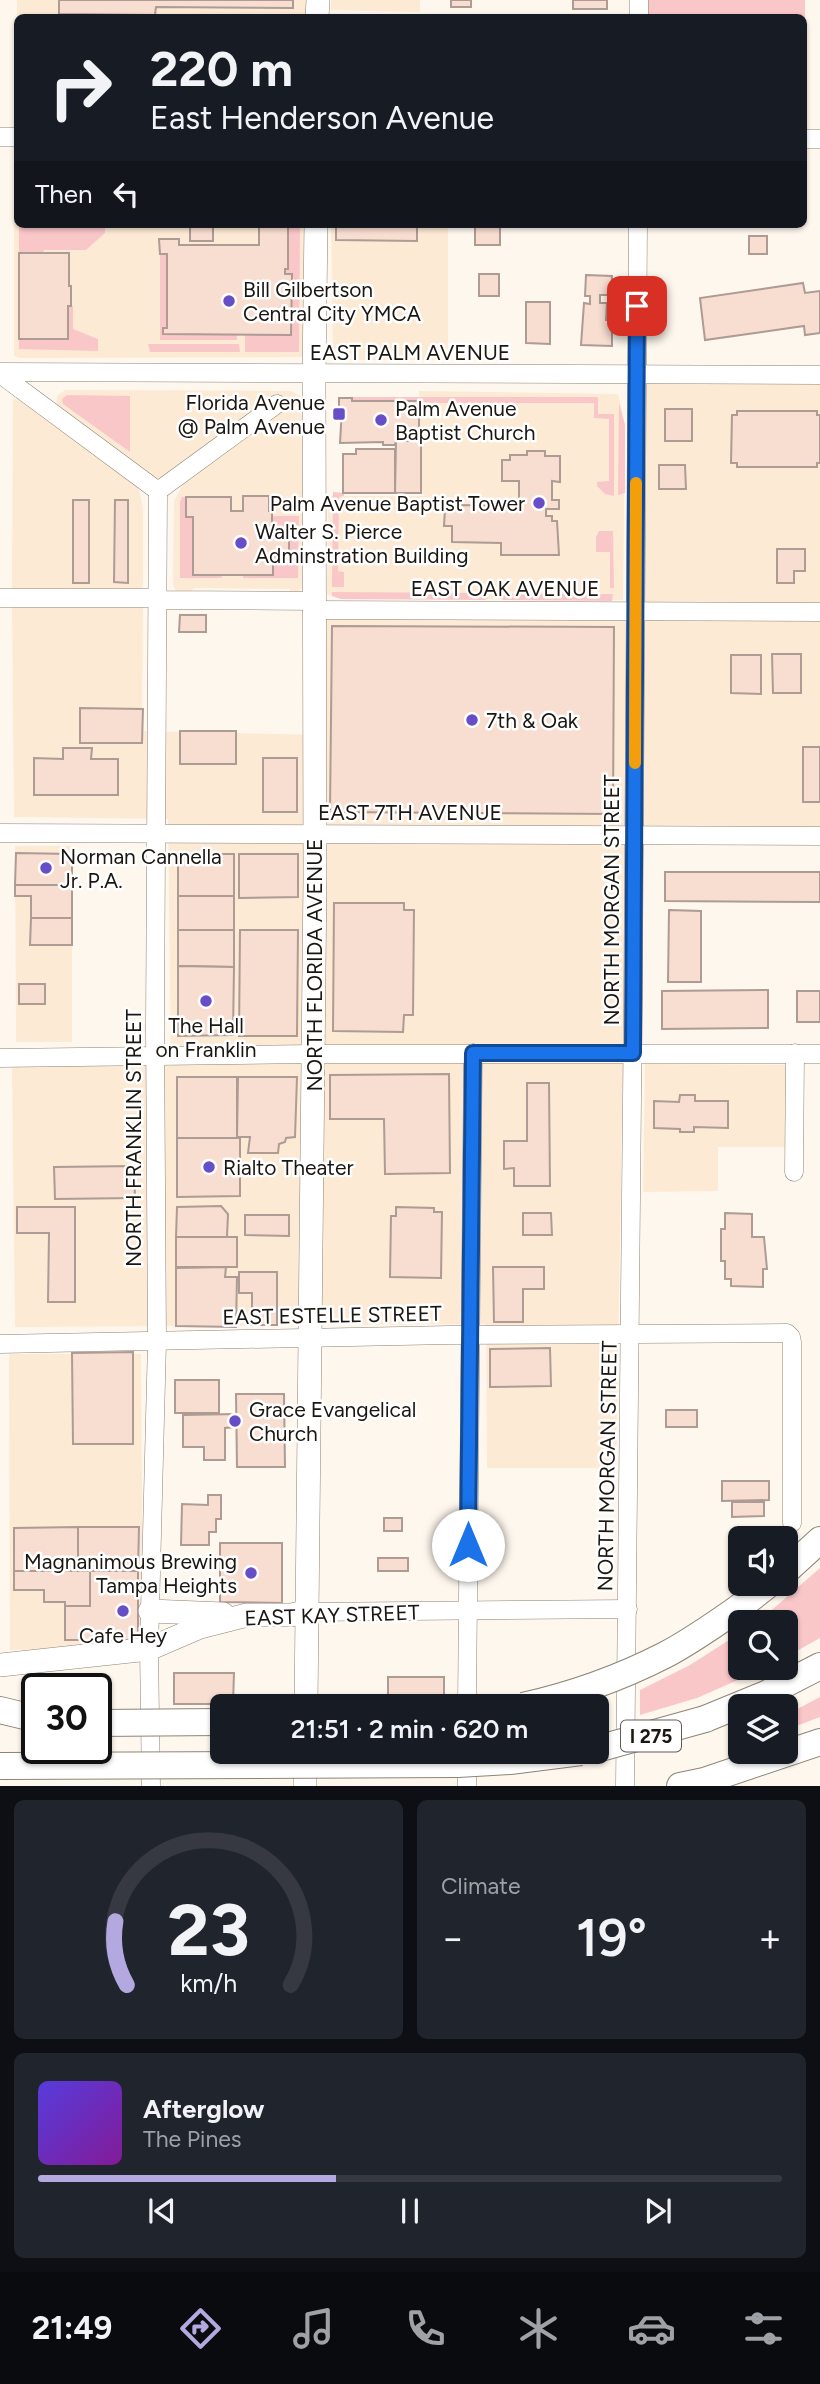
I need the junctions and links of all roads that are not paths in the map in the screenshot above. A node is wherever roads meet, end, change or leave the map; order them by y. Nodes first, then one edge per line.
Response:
1 (316, 228) edge
2 (638, 228) edge
3 (0, 373) edge
4 (314, 374) junction
5 (637, 375) junction
6 (820, 375) edge
7 (277, 404) dead end
8 (158, 491) junction
9 (0, 598) edge
10 (159, 598) junction
11 (315, 606) junction
12 (634, 611) junction
13 (820, 612) edge
14 (0, 833) edge
15 (157, 833) junction
16 (315, 834) junction
17 (820, 836) edge
18 (636, 837) junction
19 (473, 1053) junction
20 (633, 1053) junction
21 (795, 1053) junction
22 (313, 1054) junction
23 (820, 1054) edge
24 (156, 1057) junction
25 (0, 1058) edge
26 (794, 1171) dead end
27 (632, 1334) junction
28 (469, 1335) junction
29 (311, 1337) junction
30 (158, 1342) junction
31 (0, 1344) edge
32 (792, 1523) dead end
33 (820, 1541) edge
34 (798, 1560) edge
35 (754, 1596) edge
36 (628, 1609) junction
37 (150, 1611) junction
38 (468, 1611) junction
39 (306, 1612) junction
40 (247, 1615) junction
41 (149, 1648) junction
42 (0, 1665) edge
43 (820, 1666) edge
44 (306, 1694) edge
45 (467, 1694) edge
46 (567, 1694) edge
47 (0, 1710) edge
48 (21, 1716) edge
49 (21, 1721) edge
50 (0, 1722) edge
51 (210, 1722) edge
52 (112, 1723) edge
53 (820, 1742) edge
54 (609, 1746) edge
55 (305, 1764) edge
56 (458, 1764) edge
57 (467, 1764) edge
58 (0, 1766) edge
59 (692, 1783) edge
60 (151, 1786) edge
61 (305, 1786) edge
62 (467, 1786) edge
63 (625, 1786) edge

1 - 4 main road, NORTH FLORIDA AVENUE
2 - 5 street, NORTH MORGAN STREET
3 - 4 street, EAST PALM AVENUE
3 - 8 street
4 - 5 street, EAST PALM AVENUE
4 - 11 main road, NORTH FLORIDA AVENUE
5 - 6 street, EAST PALM AVENUE
5 - 12 street, NORTH MORGAN STREET
7 - 8 street
8 - 10 street, NORTH FRANKLIN STREET
9 - 10 street, EAST OAK AVENUE
10 - 11 street, EAST OAK AVENUE
10 - 15 street, NORTH FRANKLIN STREET
11 - 12 street, EAST OAK AVENUE
11 - 16 main road, NORTH FLORIDA AVENUE
12 - 13 street, EAST OAK AVENUE
12 - 18 street, NORTH MORGAN STREET
14 - 15 street, EAST 7TH AVENUE
15 - 16 street, EAST 7TH AVENUE
15 - 24 street, NORTH FRANKLIN STREET
16 - 18 street, EAST 7TH AVENUE
16 - 22 main road, NORTH FLORIDA AVENUE
17 - 18 street, EAST 7TH AVENUE
18 - 20 street, NORTH MORGAN STREET
19 - 20 street
19 - 22 street
19 - 28 street
20 - 21 street
20 - 27 street, NORTH MORGAN STREET
21 - 23 street
21 - 26 street
22 - 24 street
22 - 29 main road, NORTH FLORIDA AVENUE
24 - 25 street
24 - 30 street, NORTH FRANKLIN STREET
27 - 28 street, EAST ESTELLE STREET
27 - 32 street, EAST ESTELLE STREET
27 - 36 street, NORTH MORGAN STREET
28 - 29 street, EAST ESTELLE STREET
28 - 38 street
29 - 30 street, EAST ESTELLE STREET
29 - 39 main road, NORTH FLORIDA AVENUE
30 - 31 street, EAST ESTELLE STREET
30 - 37 street, NORTH FRANKLIN STREET
33 - 34 highway
35 - 46 highway, bridge
36 - 38 street, EAST KAY STREET
36 - 63 street, NORTH MORGAN STREET
37 - 40 main road
37 - 41 street, NORTH FRANKLIN STREET
38 - 39 street, EAST KAY STREET
38 - 45 street
39 - 40 main road, EAST KAY STREET
39 - 44 main road, NORTH FLORIDA AVENUE
40 - 41 main road, EAST KAY STREET
41 - 42 main road, EAST KAY STREET
41 - 60 street, NORTH FRANKLIN STREET
43 - 54 highway, I 275, bridge
47 - 48 highway
49 - 50 highway
51 - 52 highway, bridge
53 - 59 highway
55 - 61 main road
56 - 58 highway, bridge
57 - 62 street

